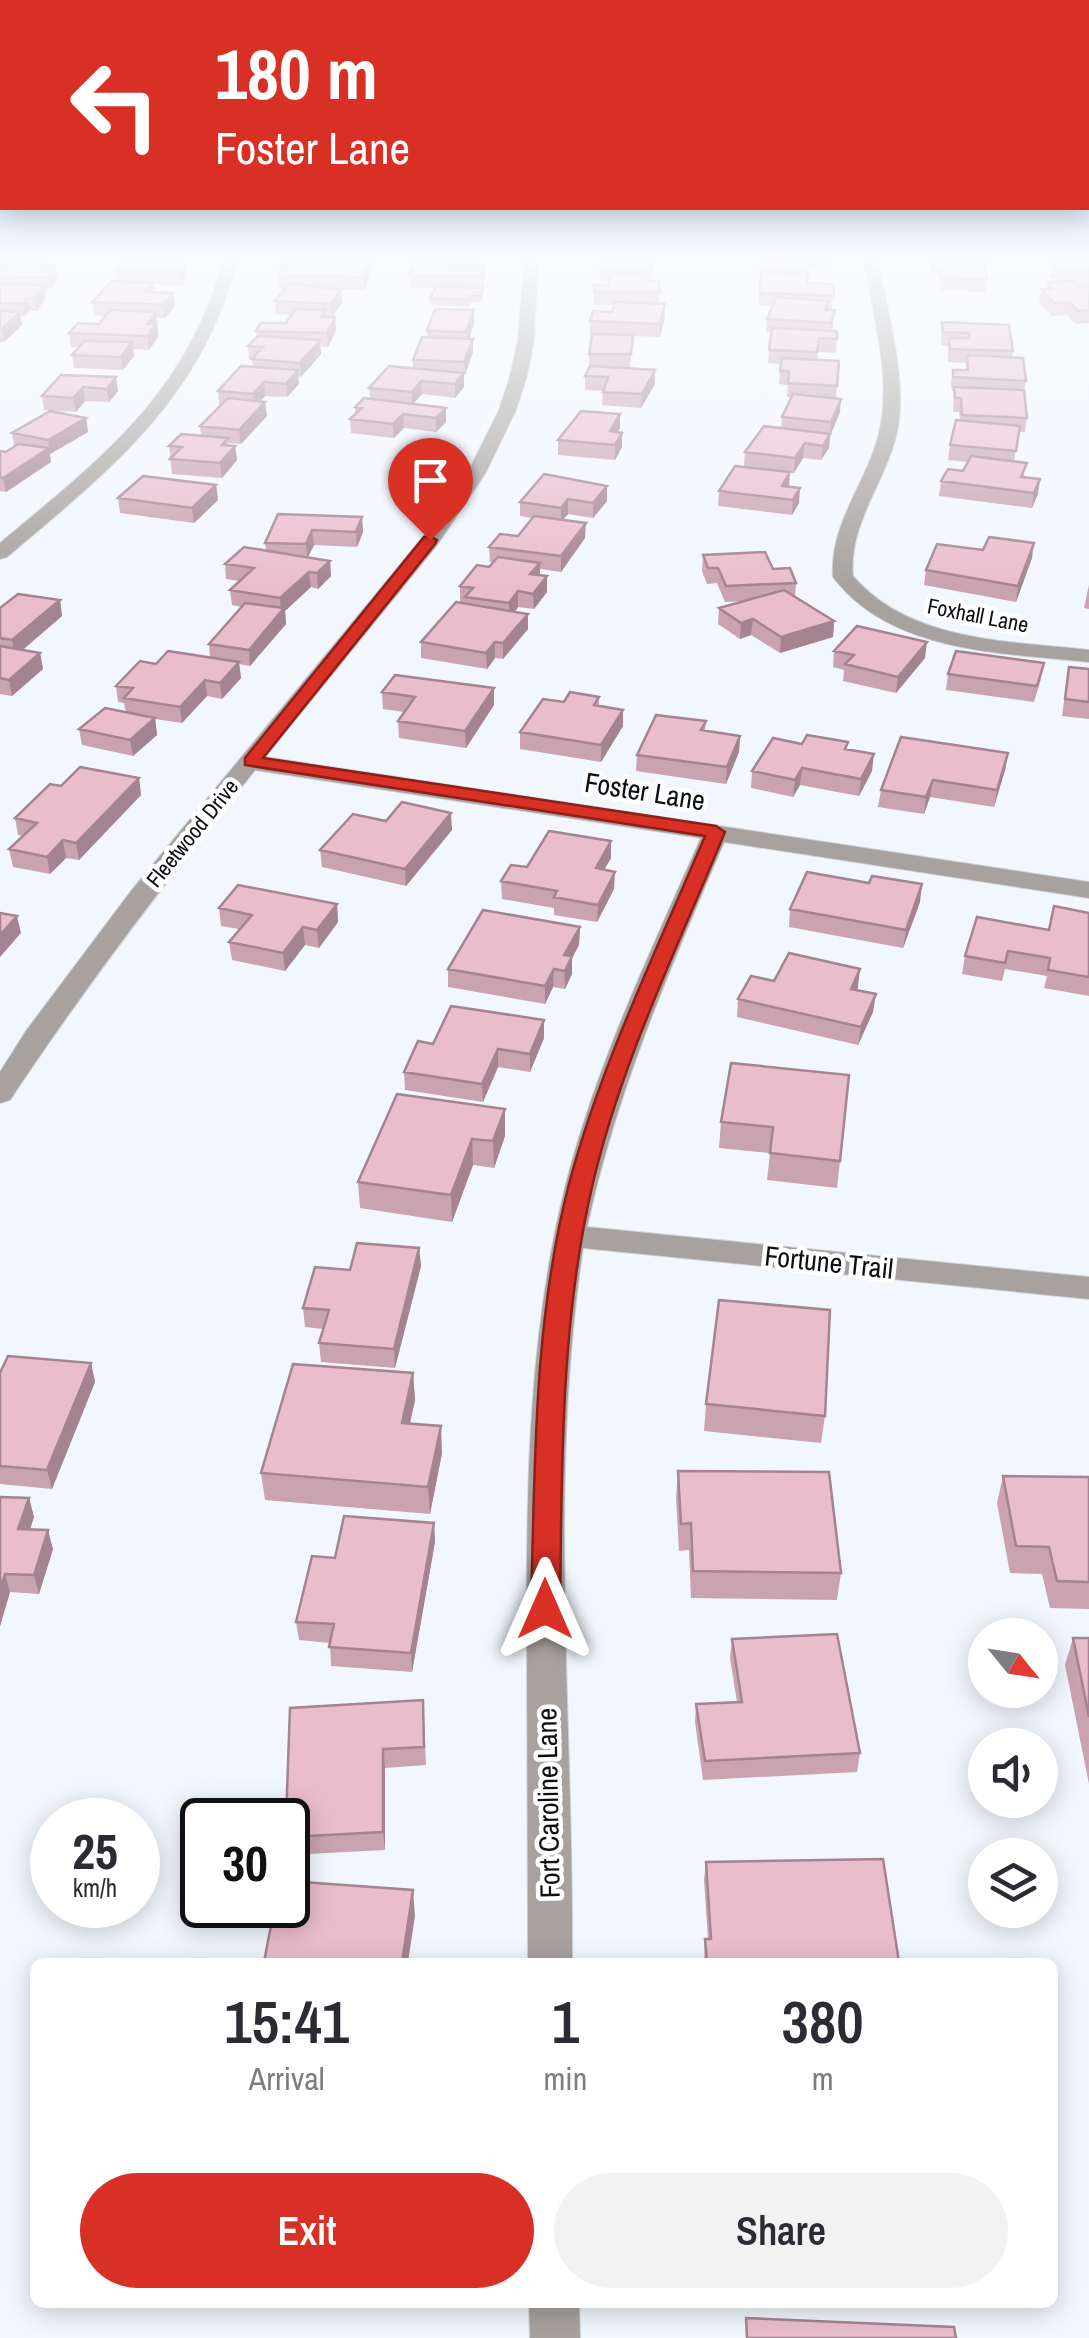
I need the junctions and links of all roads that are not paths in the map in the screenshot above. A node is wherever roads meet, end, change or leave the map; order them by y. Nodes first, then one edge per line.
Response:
1 (184, 369) edge
2 (522, 369) edge
3 (887, 369) edge
4 (0, 553) edge
5 (1089, 656) edge
6 (251, 762) junction
7 (716, 832) junction
8 (1089, 890) edge
9 (0, 1094) edge
10 (570, 1236) junction
11 (1089, 1288) edge
12 (550, 1958) edge
13 (554, 2308) edge
14 (555, 2338) edge

1 - 4 street
2 - 6 street, Fleetwood Drive
3 - 5 street, Foxhall Lane
6 - 7 street, Foster Lane
6 - 9 street, Fleetwood Drive
7 - 8 street, Foster Lane
7 - 10 street, Fort Caroline Lane
10 - 11 street, Fortune Trail
10 - 12 street, Fort Caroline Lane
13 - 14 street

